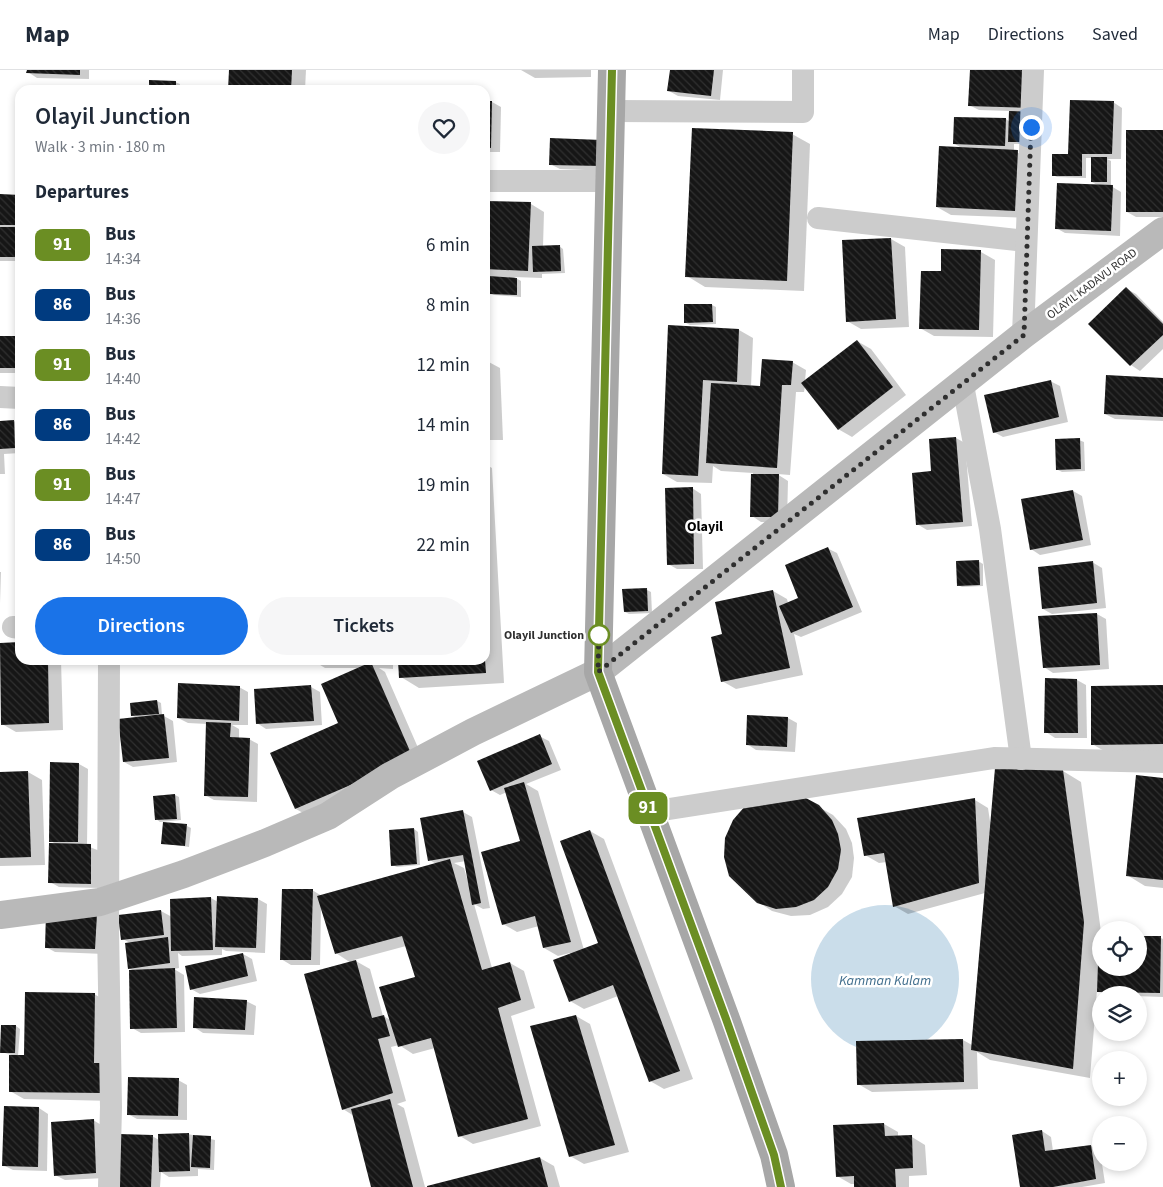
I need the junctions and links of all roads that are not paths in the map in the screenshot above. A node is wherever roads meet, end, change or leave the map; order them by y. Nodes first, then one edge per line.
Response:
1 (612, 70) edge
2 (803, 70) edge
3 (1033, 70) edge
4 (611, 111) junction
5 (490, 181) edge
6 (610, 181) junction
7 (818, 218) dead end
8 (1163, 231) edge
9 (1026, 241) junction
10 (1024, 335) junction
11 (963, 385) junction
12 (0, 397) edge
13 (15, 398) edge
14 (109, 665) edge
15 (598, 672) junction
16 (1021, 759) junction
17 (1163, 762) edge
18 (650, 812) junction
19 (110, 899) junction
20 (0, 915) edge
21 (109, 1187) edge
22 (781, 1187) edge

1 - 4 main road
2 - 4 street
3 - 9 street
4 - 6 main road
5 - 6 street
6 - 15 main road
7 - 9 street
8 - 10 street, OLAYIL KADAVU ROAD
9 - 10 street
10 - 11 street, OLAYIL KADAVU ROAD
11 - 15 street, OLAYIL KADAVU ROAD
11 - 16 street
12 - 13 street
14 - 19 street
15 - 18 main road
15 - 19 street, OLAYIL KADAVU ROAD
16 - 17 street
16 - 18 street
18 - 22 main road
19 - 20 street, OLAYIL KADAVU ROAD
19 - 21 street

